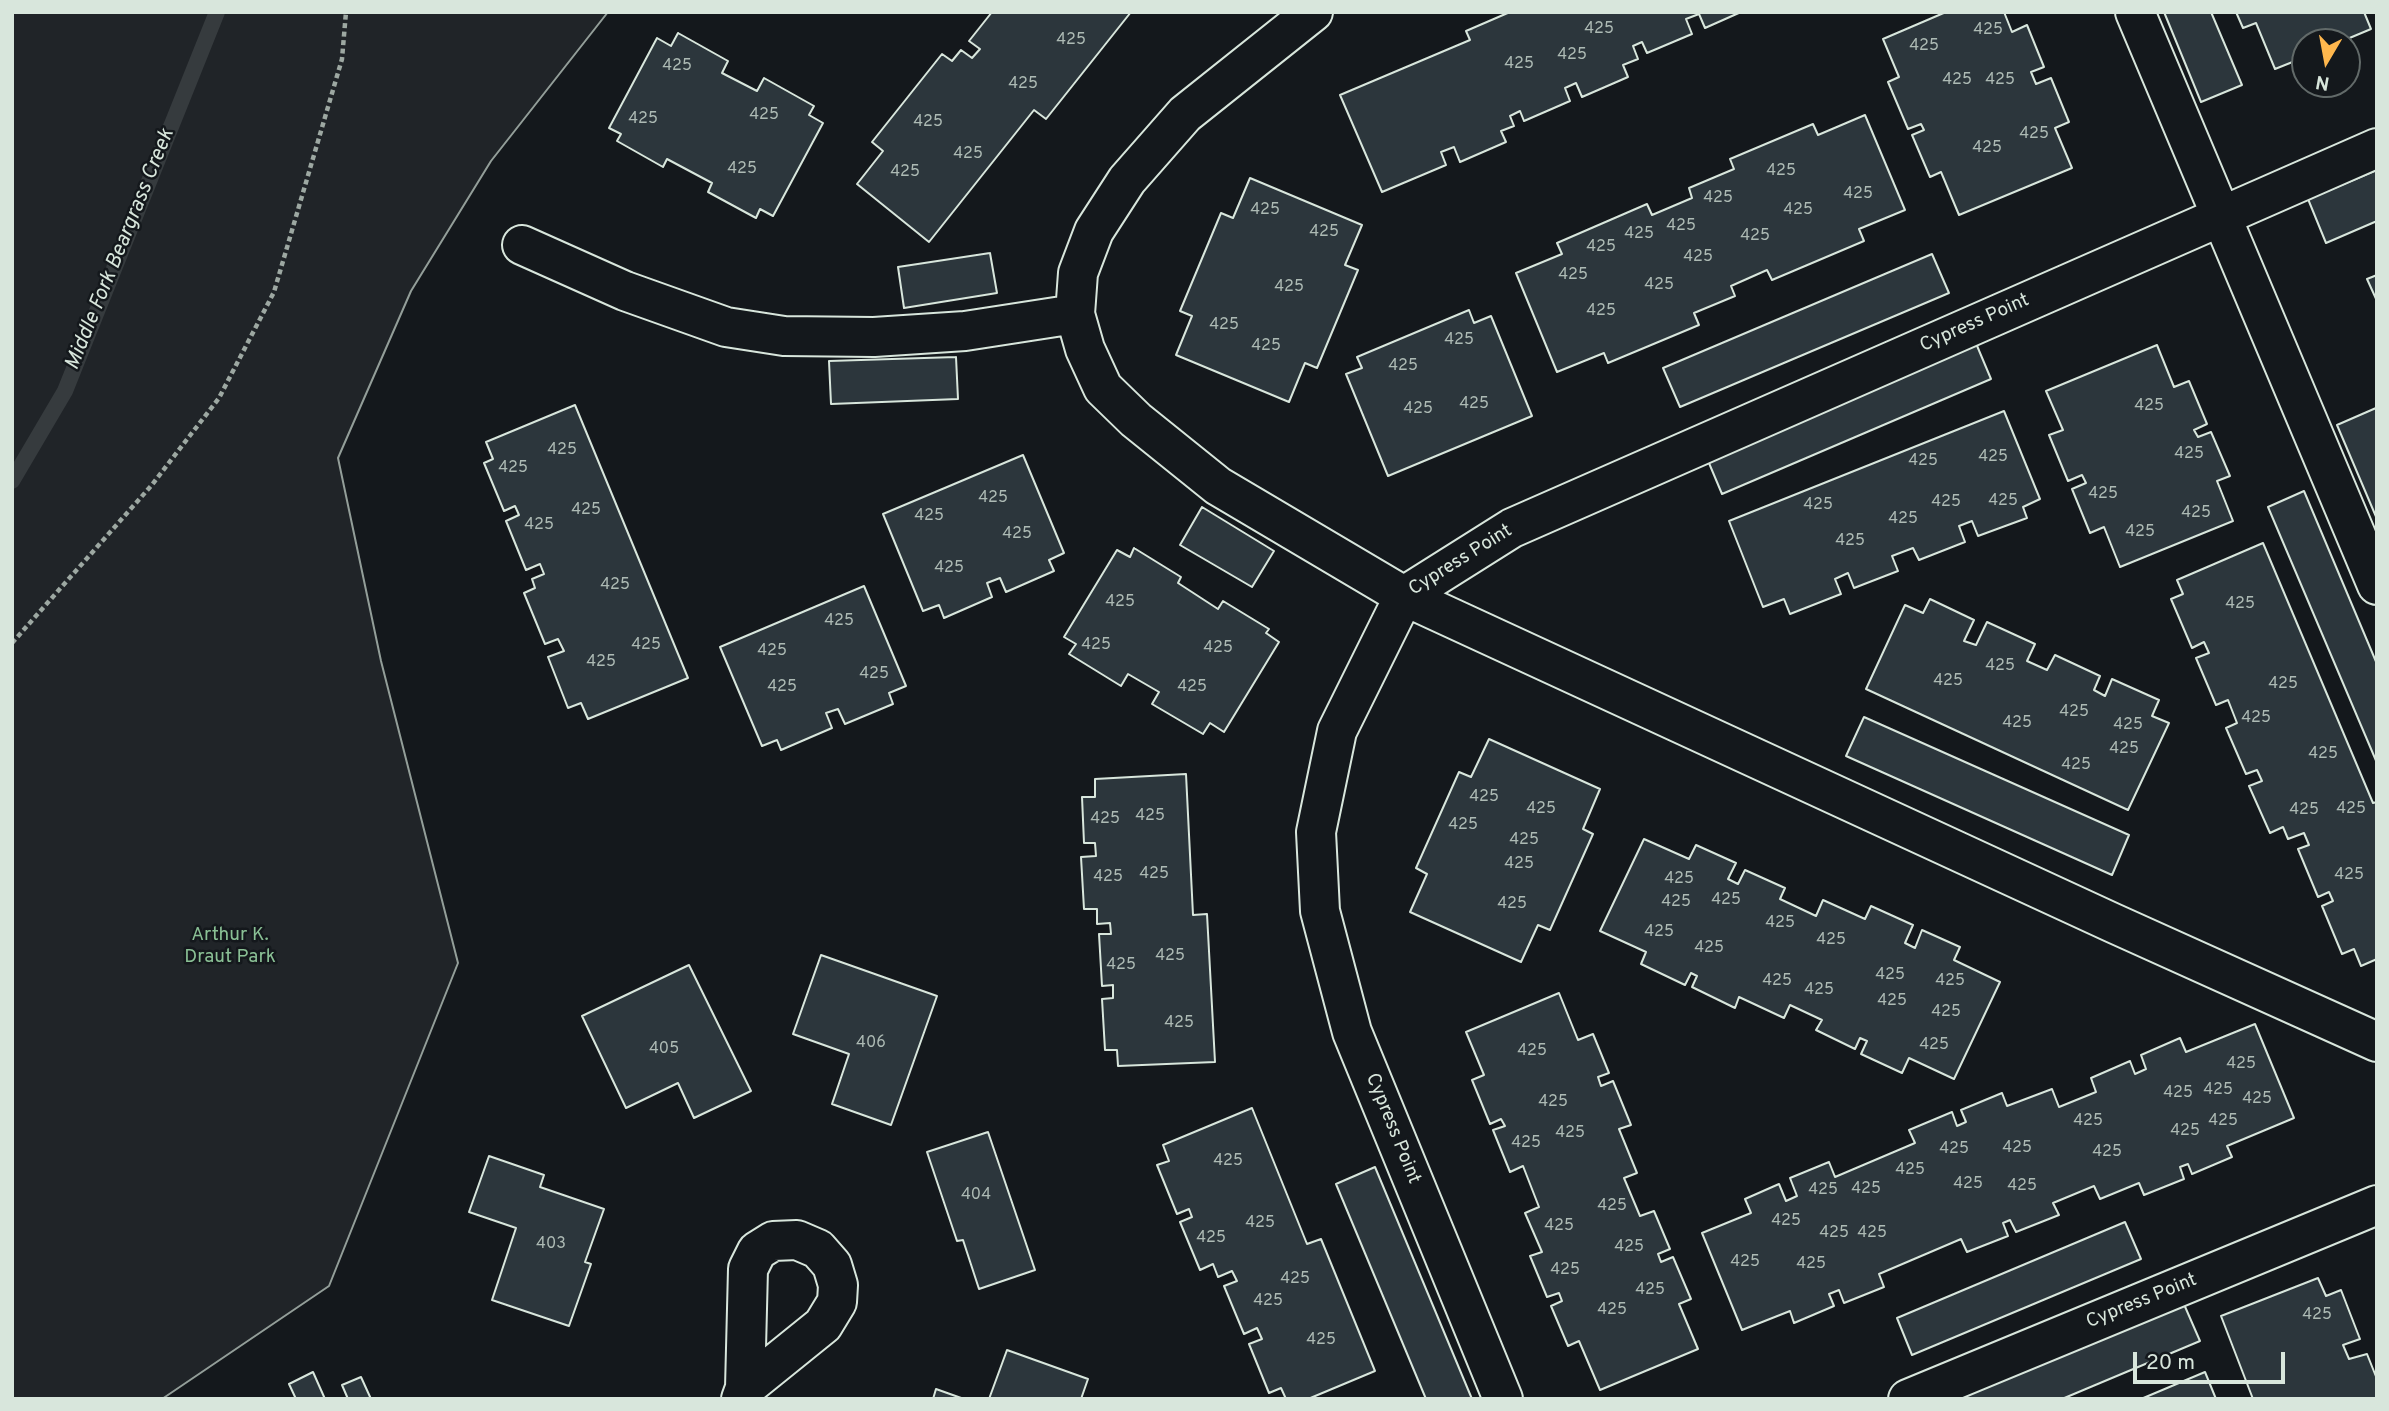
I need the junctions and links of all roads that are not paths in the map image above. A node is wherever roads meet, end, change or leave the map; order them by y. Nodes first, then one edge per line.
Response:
1 (1313, 12) edge
2 (2135, 12) edge
3 (2377, 148) edge
4 (2222, 216) junction
5 (522, 245) dead end
6 (1075, 314) junction
7 (2377, 586) edge
8 (1404, 596) junction
9 (2377, 1042) edge
10 (2377, 1205) edge
11 (1503, 1399) edge
12 (1908, 1399) edge

1 - 6 street
2 - 4 street
3 - 4 street, Cypress Point
4 - 7 street
4 - 8 street, Cypress Point
5 - 6 street
6 - 8 street
8 - 9 street
8 - 11 street, Cypress Point
10 - 12 street, Cypress Point

